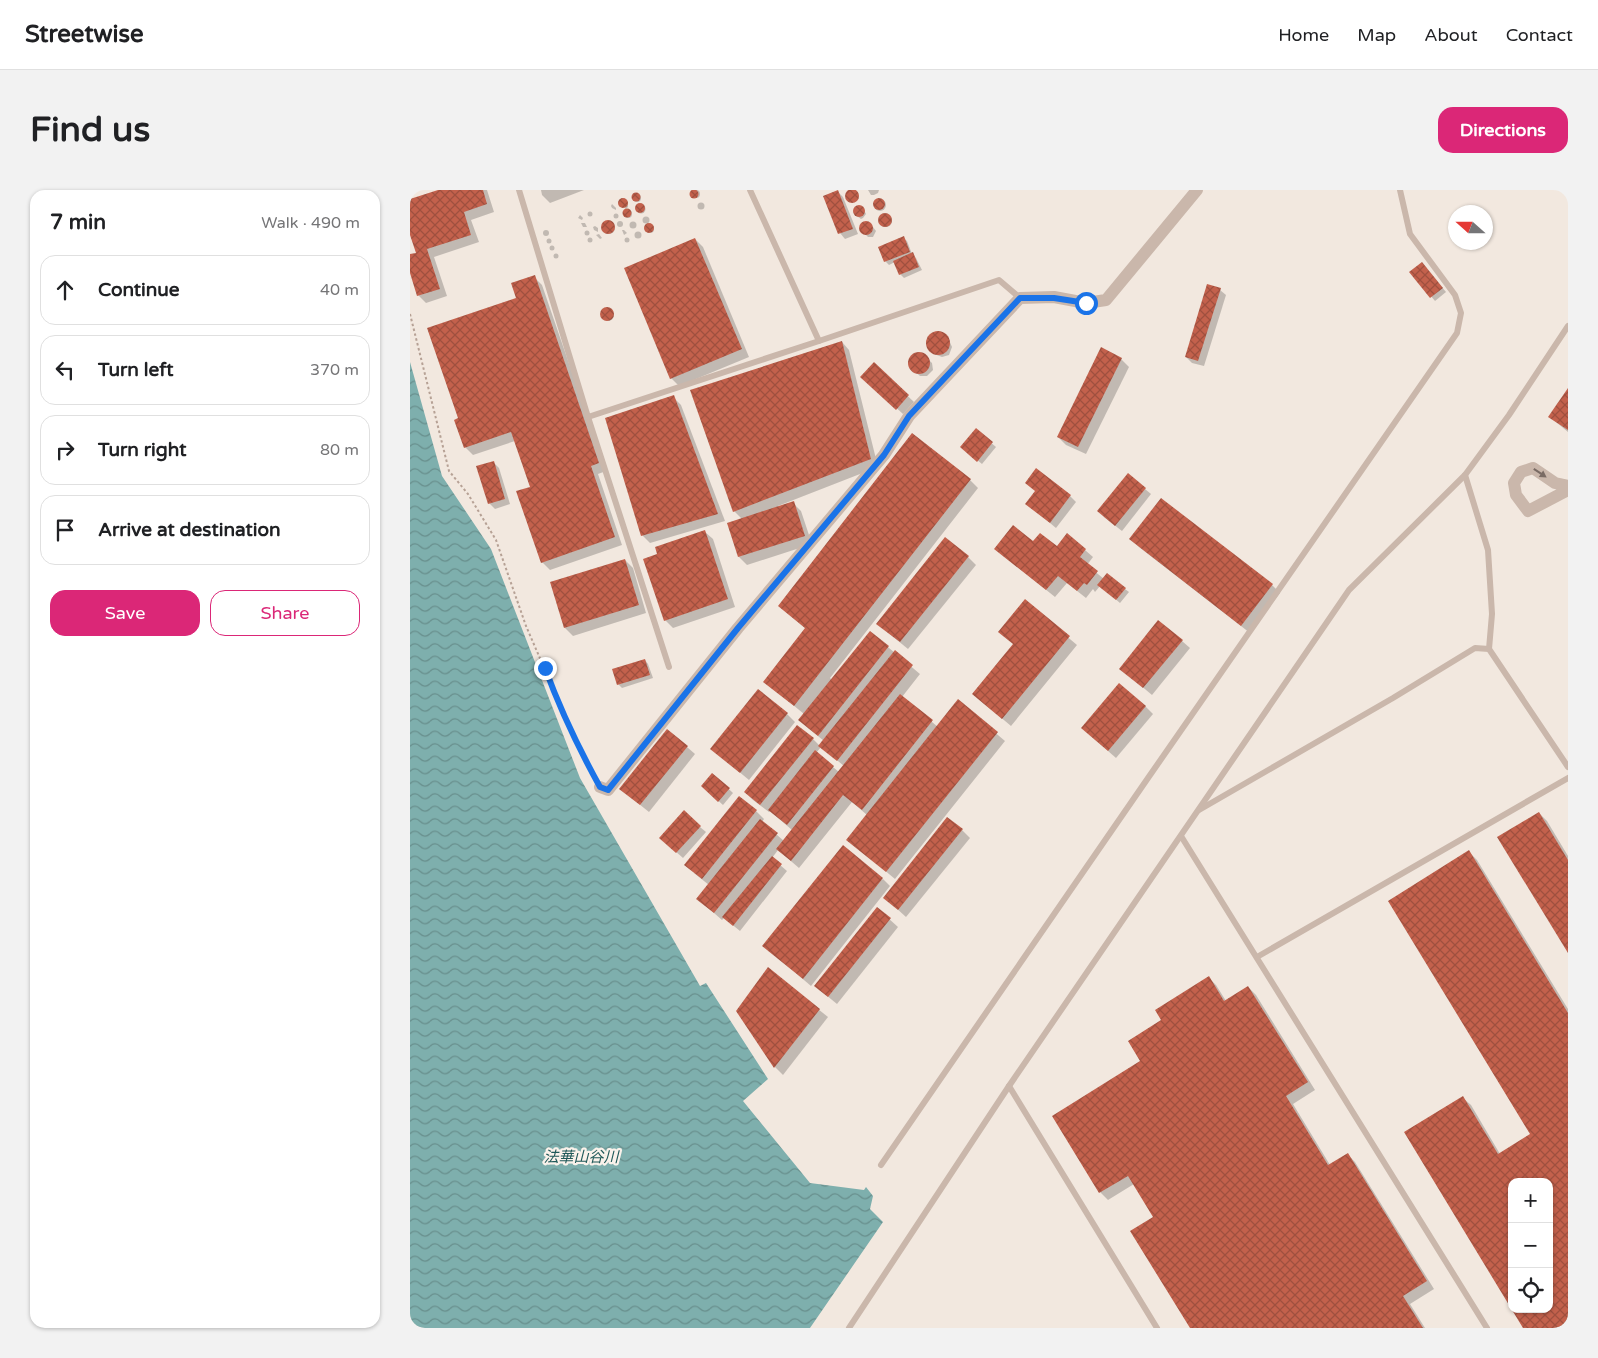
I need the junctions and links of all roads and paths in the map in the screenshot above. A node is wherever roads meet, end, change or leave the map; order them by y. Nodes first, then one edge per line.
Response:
1 (519, 190) edge
2 (750, 190) edge
3 (1197, 190) edge
4 (1400, 190) edge
5 (1020, 298) junction
6 (410, 314) edge
7 (1568, 326) edge
8 (819, 341) junction
9 (588, 417) junction
10 (1465, 475) junction
11 (1568, 486) edge
12 (1568, 490) edge
13 (1489, 649) junction
14 (669, 667) dead end
15 (1568, 767) edge
16 (1568, 778) edge
17 (600, 787) joint
18 (1198, 810) junction
19 (1181, 836) junction
20 (1257, 957) junction
21 (1009, 1086) junction
22 (881, 1165) dead end
23 (849, 1328) edge
24 (1157, 1328) edge
25 (1487, 1328) edge

1 - 9 lane
2 - 8 lane
3 - 5 street
4 - 22 lane
5 - 8 lane
5 - 17 street
6 - 17 path
7 - 10 lane
8 - 9 lane
9 - 14 lane
10 - 13 lane
10 - 18 lane
12 -> 11 street
13 - 15 lane
13 - 18 lane
16 - 20 lane
18 - 19 lane
19 - 20 lane
19 - 21 lane
20 - 25 lane
21 - 23 lane
21 - 24 lane

